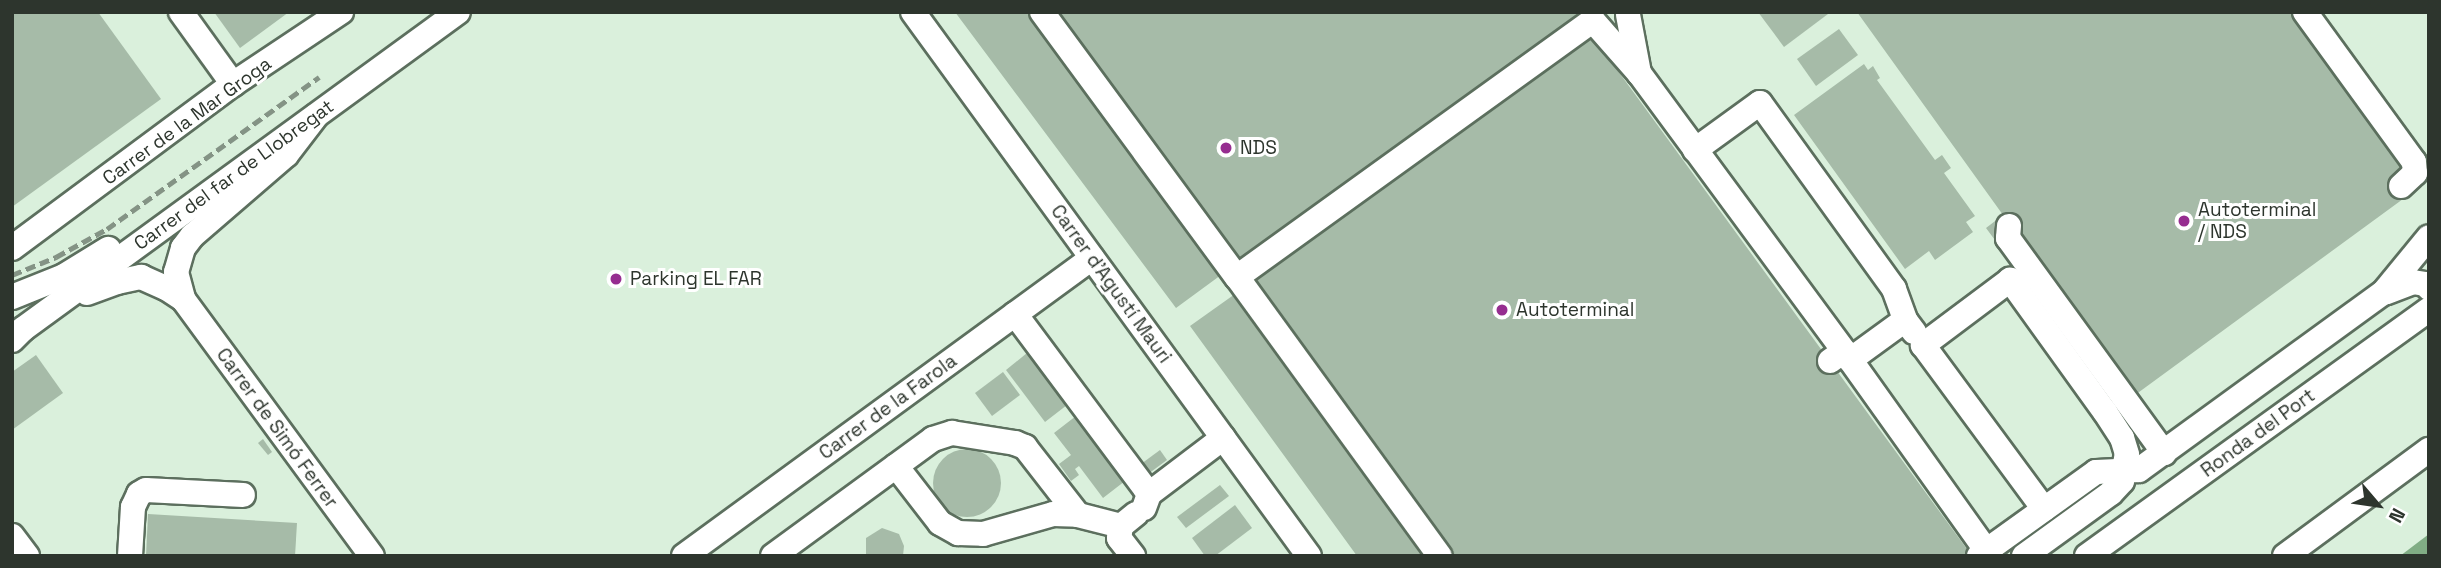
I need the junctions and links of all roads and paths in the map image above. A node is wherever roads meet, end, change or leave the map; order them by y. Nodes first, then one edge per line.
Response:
1 (181, 12) edge
2 (341, 12) edge
3 (458, 12) edge
4 (913, 12) edge
5 (1042, 12) edge
6 (2305, 12) edge
7 (1628, 14) edge
8 (1593, 18) edge
9 (1639, 73) junction
10 (233, 84) junction
11 (316, 116) junction
12 (280, 142) junction
13 (1695, 150) junction
14 (2401, 186) dead end
15 (2009, 226) dead end
16 (2426, 241) edge
17 (12, 248) edge
18 (1092, 258) junction
19 (1237, 277) junction
20 (2427, 286) edge
21 (2383, 293) junction
22 (12, 297) edge
23 (183, 299) junction
24 (59, 303) junction
25 (2429, 309) edge
26 (1015, 314) junction
27 (1905, 320) junction
28 (16, 334) edge
29 (1923, 345) junction
30 (1841, 357) junction
31 (1223, 438) junction
32 (2429, 450) edge
33 (2164, 453) junction
34 (896, 466) junction
35 (2125, 470) junction
36 (243, 495) dead end
37 (2044, 509) junction
38 (1078, 515) junction
39 (1138, 516) junction
40 (12, 536) edge
41 (1982, 553) edge
42 (27, 556) edge
43 (130, 556) edge
44 (372, 556) edge
45 (684, 556) edge
46 (773, 556) edge
47 (1133, 556) edge
48 (1309, 556) edge
49 (1440, 556) edge
50 (2024, 556) edge
51 (2087, 556) edge
52 (2285, 556) edge

1 - 10 street
2 - 10 street, Carrer de la Mar Groga
3 - 11 street, Carrer del far de Llobregat
4 - 18 street, Carrer d'Agustí Mauri
5 - 19 street
6 - 14 street
7 - 8 street
7 - 9 street
8 - 9 street
8 - 19 street
9 - 13 street
10 - 17 street, Carrer de la Mar Groga
11 - 12 street, Carrer del far de Llobregat
11 - 23 street
12 - 22 street
12 - 24 street, Carrer del far de Llobregat
13 - 27 street
13 - 30 street
15 - 33 street
16 - 20 street
16 - 21 street
18 - 26 street, Carrer de la Farola
18 - 31 street, Carrer d'Agustí Mauri
19 - 49 street
20 - 21 street
21 - 33 street
23 - 24 street
23 - 44 street, Carrer de Simó Ferrer
24 - 28 street, Carrer del far de Llobregat
25 - 51 street, Ronda del Port
26 - 39 street
26 - 45 street, Carrer de la Farola
27 - 29 street
27 - 30 street
29 - 35 street
29 - 37 street
30 - 41 street
31 - 39 street
31 - 48 street, Carrer d'Agustí Mauri
32 - 52 street
33 - 35 street
34 - 38 street
34 - 38 street
34 - 46 street
35 - 37 street
35 - 50 street
36 - 43 street
37 - 41 street
38 - 39 street
39 - 47 street
40 - 42 street

